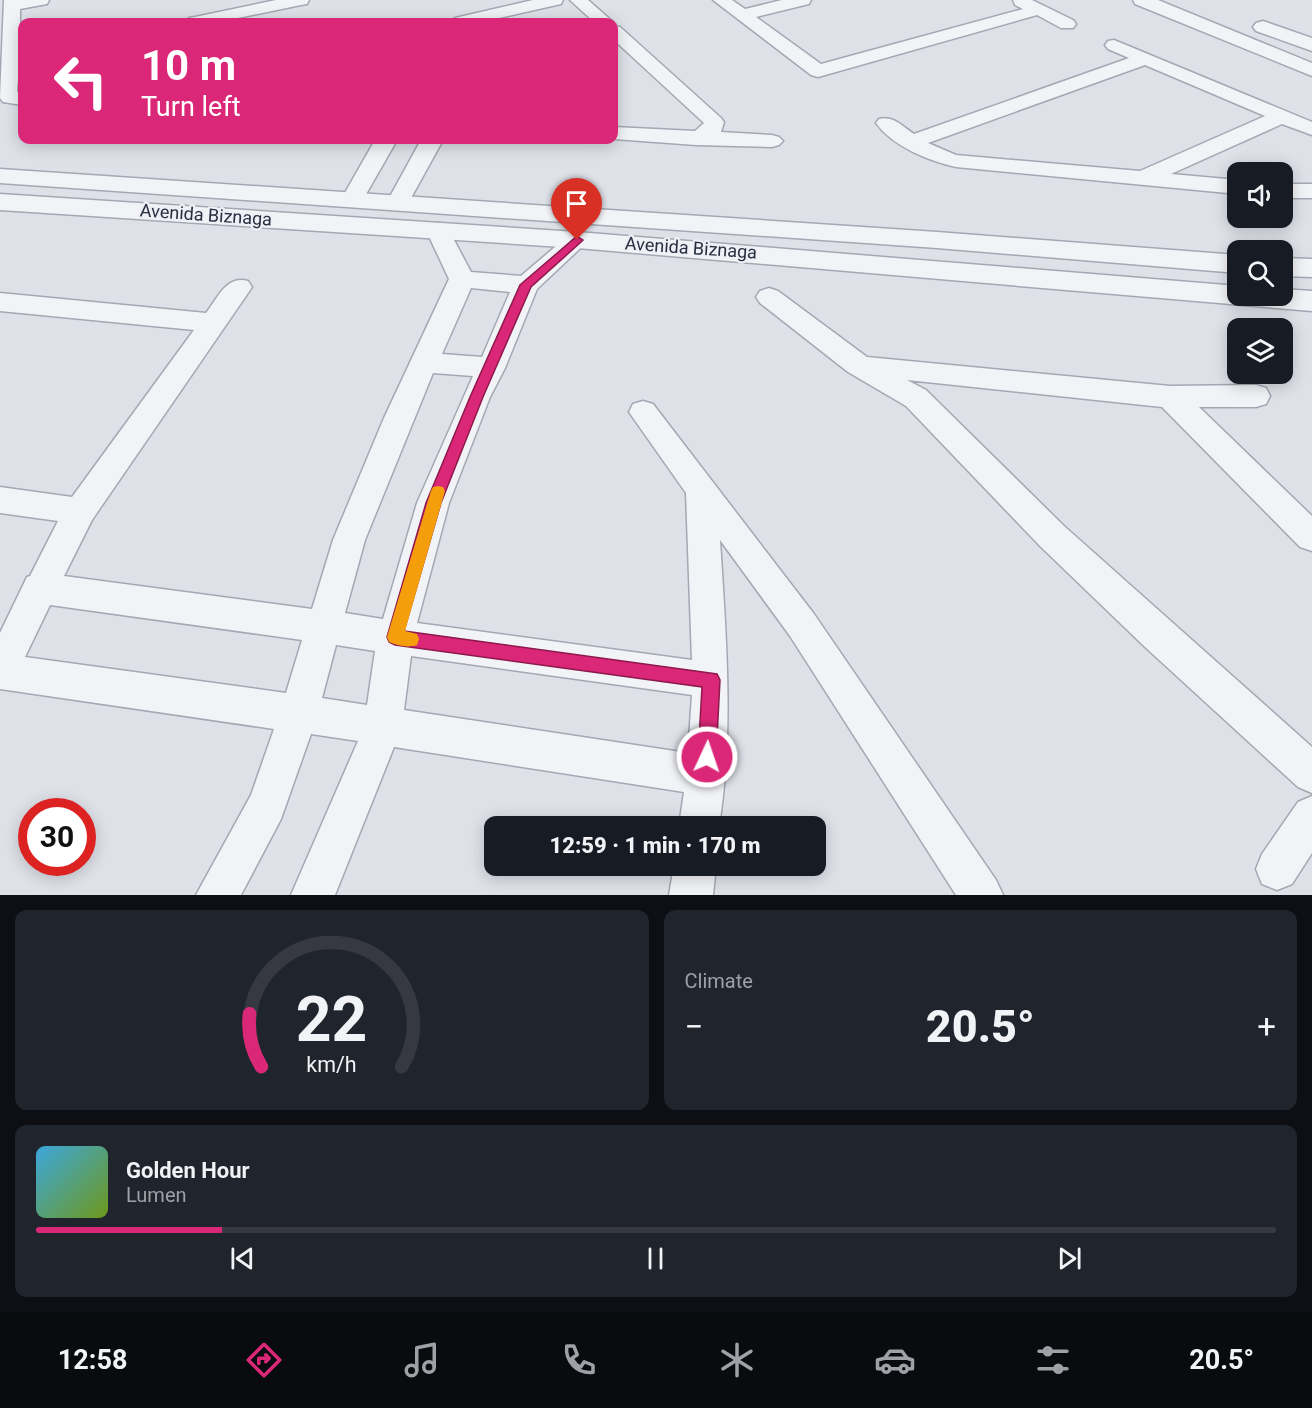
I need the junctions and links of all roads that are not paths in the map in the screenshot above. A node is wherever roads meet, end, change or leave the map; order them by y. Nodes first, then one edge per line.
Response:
1 (41, 0) edge
2 (302, 0) edge
3 (555, 0) edge
4 (578, 0) edge
5 (721, 0) edge
6 (803, 0) edge
7 (1018, 0) edge
8 (1142, 0) edge
9 (12, 3) edge
10 (1037, 10) junction
11 (743, 15) junction
12 (214, 18) edge
13 (478, 18) edge
14 (599, 18) edge
15 (1245, 20) dead end
16 (1067, 24) dead end
17 (618, 35) edge
18 (1114, 45) dead end
19 (1312, 45) edge
20 (1146, 58) junction
21 (17, 60) edge
22 (1312, 70) edge
23 (18, 99) edge
24 (1283, 116) junction
25 (886, 123) dead end
26 (1312, 129) edge
27 (618, 133) edge
28 (696, 139) junction
29 (772, 141) dead end
30 (910, 142) junction
31 (384, 144) edge
32 (430, 144) edge
33 (0, 176) edge
34 (1142, 178) junction
35 (1227, 186) edge
36 (1293, 191) edge
37 (1312, 191) edge
38 (353, 198) junction
39 (0, 202) edge
40 (398, 202) junction
41 (438, 230) junction
42 (577, 240) junction
43 (1227, 263) edge
44 (1293, 267) edge
45 (1312, 268) edge
46 (462, 279) junction
47 (526, 285) junction
48 (239, 287) dead end
49 (1227, 294) edge
50 (769, 297) dead end
51 (1293, 299) edge
52 (1312, 301) edge
53 (0, 302) edge
54 (211, 323) junction
55 (425, 362) junction
56 (858, 365) junction
57 (491, 368) junction
58 (1256, 396) dead end
59 (1170, 397) junction
60 (643, 412) dead end
61 (701, 488) junction
62 (0, 500) edge
63 (80, 511) junction
64 (1312, 537) edge
65 (39, 588) junction
66 (323, 627) junction
67 (395, 637) junction
68 (0, 671) edge
69 (711, 680) junction
70 (298, 715) junction
71 (383, 726) junction
72 (1312, 772) edge
73 (706, 776) junction
74 (700, 816) edge
75 (1312, 816) edge
76 (1277, 869) dead end
77 (693, 876) edge
78 (218, 895) edge
79 (313, 895) edge
80 (691, 895) edge
81 (981, 895) edge

1 - 9 street
2 - 12 street
3 - 13 street
4 - 14 street
5 - 11 street
6 - 11 street
7 - 10 street
8 - 22 street
9 - 21 street
10 - 11 street
10 - 16 street
15 - 19 street
17 - 28 street
18 - 20 street
20 - 24 street
20 - 30 street
21 - 23 street
24 - 26 street
24 - 34 street
25 - 30 street
27 - 28 street
28 - 29 street
30 - 34 street
31 - 38 street
32 - 40 street
33 - 38 street, Avenida Biznaga
34 - 35 street
36 - 37 street
38 - 40 street, Avenida Biznaga
39 - 41 street, Avenida Biznaga
40 - 43 street, Avenida Biznaga
41 - 42 street, Avenida Biznaga
41 - 46 street
42 - 47 street
42 - 49 street, Avenida Biznaga
44 - 45 street
46 - 47 street
46 - 55 street
47 - 57 street
48 - 54 street
50 - 56 street
51 - 52 street
53 - 54 street
54 - 63 street
55 - 57 street
55 - 66 street
56 - 59 street
56 - 72 street
57 - 67 street
58 - 59 street
59 - 64 street
60 - 61 street
61 - 69 street
61 - 81 street
62 - 63 street
63 - 65 street
65 - 66 street
65 - 68 street
66 - 67 street
66 - 70 street
67 - 69 street
67 - 71 street
68 - 70 street
69 - 73 street
70 - 71 street
70 - 78 street
71 - 73 street
71 - 79 street
73 - 74 street
75 - 76 street
77 - 80 street

